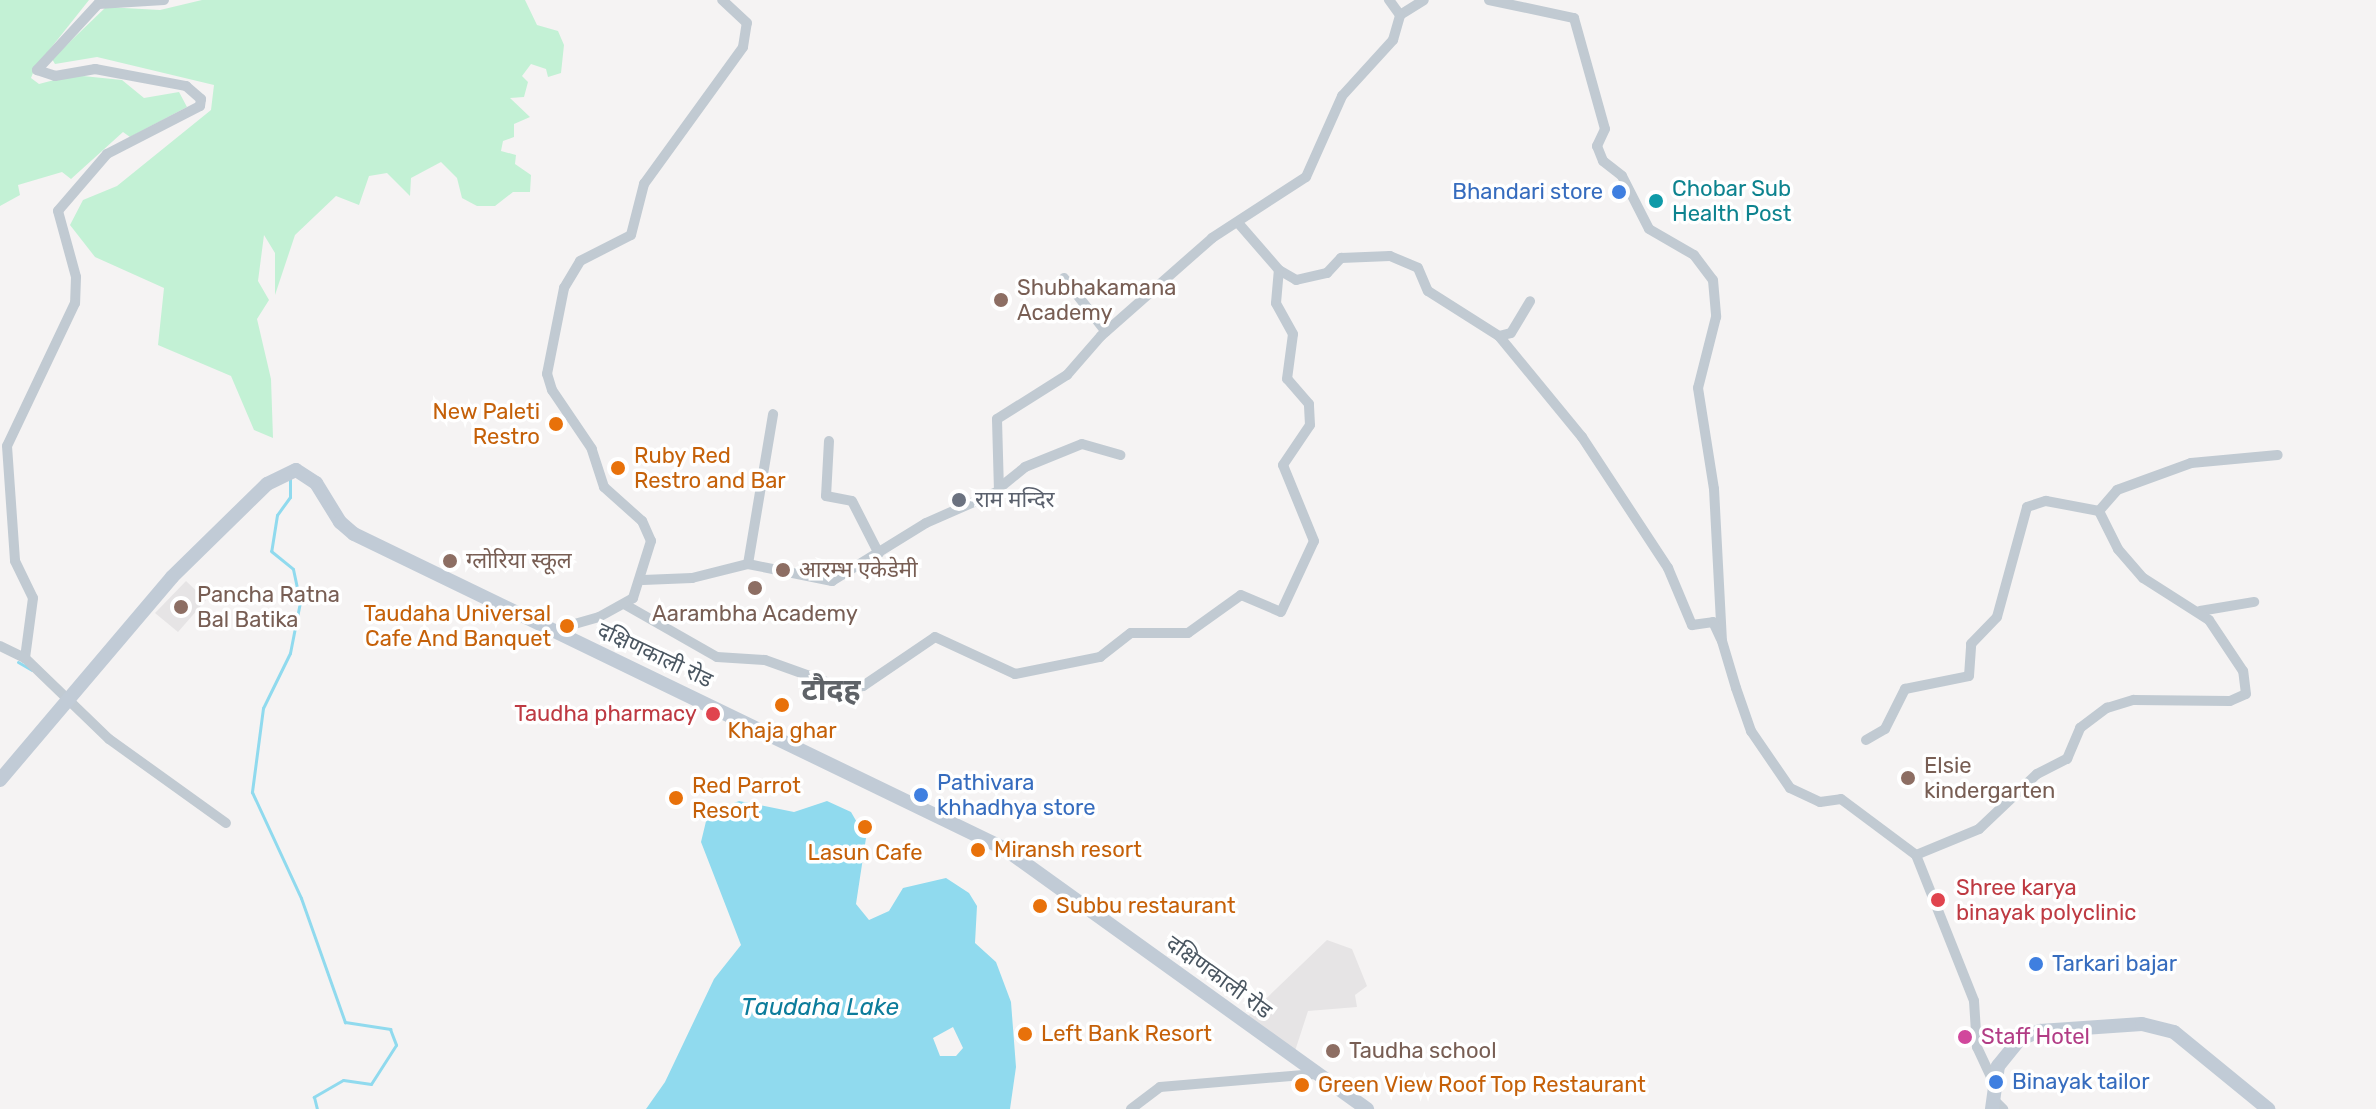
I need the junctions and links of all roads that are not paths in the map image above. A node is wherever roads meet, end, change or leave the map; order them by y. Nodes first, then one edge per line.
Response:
1 (164, 0) edge
2 (722, 0) edge
3 (1389, 0) edge
4 (1424, 0) edge
5 (1489, 0) edge
6 (1400, 15) junction
7 (1240, 225) junction
8 (1279, 270) junction
9 (1064, 278) dead end
10 (1530, 301) dead end
11 (1106, 332) junction
12 (1499, 336) junction
13 (773, 414) dead end
14 (829, 441) dead end
15 (1120, 455) dead end
16 (2278, 455) dead end
17 (1003, 485) junction
18 (2099, 511) junction
19 (879, 554) junction
20 (748, 564) junction
21 (643, 580) junction
22 (2254, 602) dead end
23 (624, 604) junction
24 (2200, 611) junction
25 (550, 631) junction
26 (1722, 641) junction
27 (0, 646) edge
28 (25, 658) junction
29 (66, 698) junction
30 (1866, 740) dead end
31 (0, 780) edge
32 (226, 823) dead end
33 (1916, 855) junction
34 (1315, 1074) junction
35 (1992, 1096) edge
36 (1131, 1109) edge
37 (1367, 1109) edge
38 (2003, 1109) edge
39 (2268, 1109) edge

1 - 28 street
2 - 21 street
3 - 6 street
4 - 6 street
5 - 26 street
6 - 7 street
7 - 8 street
7 - 11 street
8 - 12 street
8 - 23 street
9 - 11 street
10 - 12 street
11 - 17 street
12 - 26 street
13 - 20 street
14 - 19 street
15 - 17 street
16 - 18 street
17 - 19 street
18 - 24 street
18 - 30 street
19 - 20 street
20 - 21 street
21 - 23 street
22 - 24 street
23 - 25 street
24 - 33 street
25 - 29 main road, दक्षिणकाली रोड
25 - 34 main road, दक्षिणकाली रोड
26 - 33 street
27 - 28 street
28 - 29 street
29 - 31 main road, दक्षिणकाली रोड
29 - 32 street
33 - 35 street
34 - 36 street
34 - 37 main road, दक्षिणकाली रोड
35 - 38 street
35 - 39 main road

